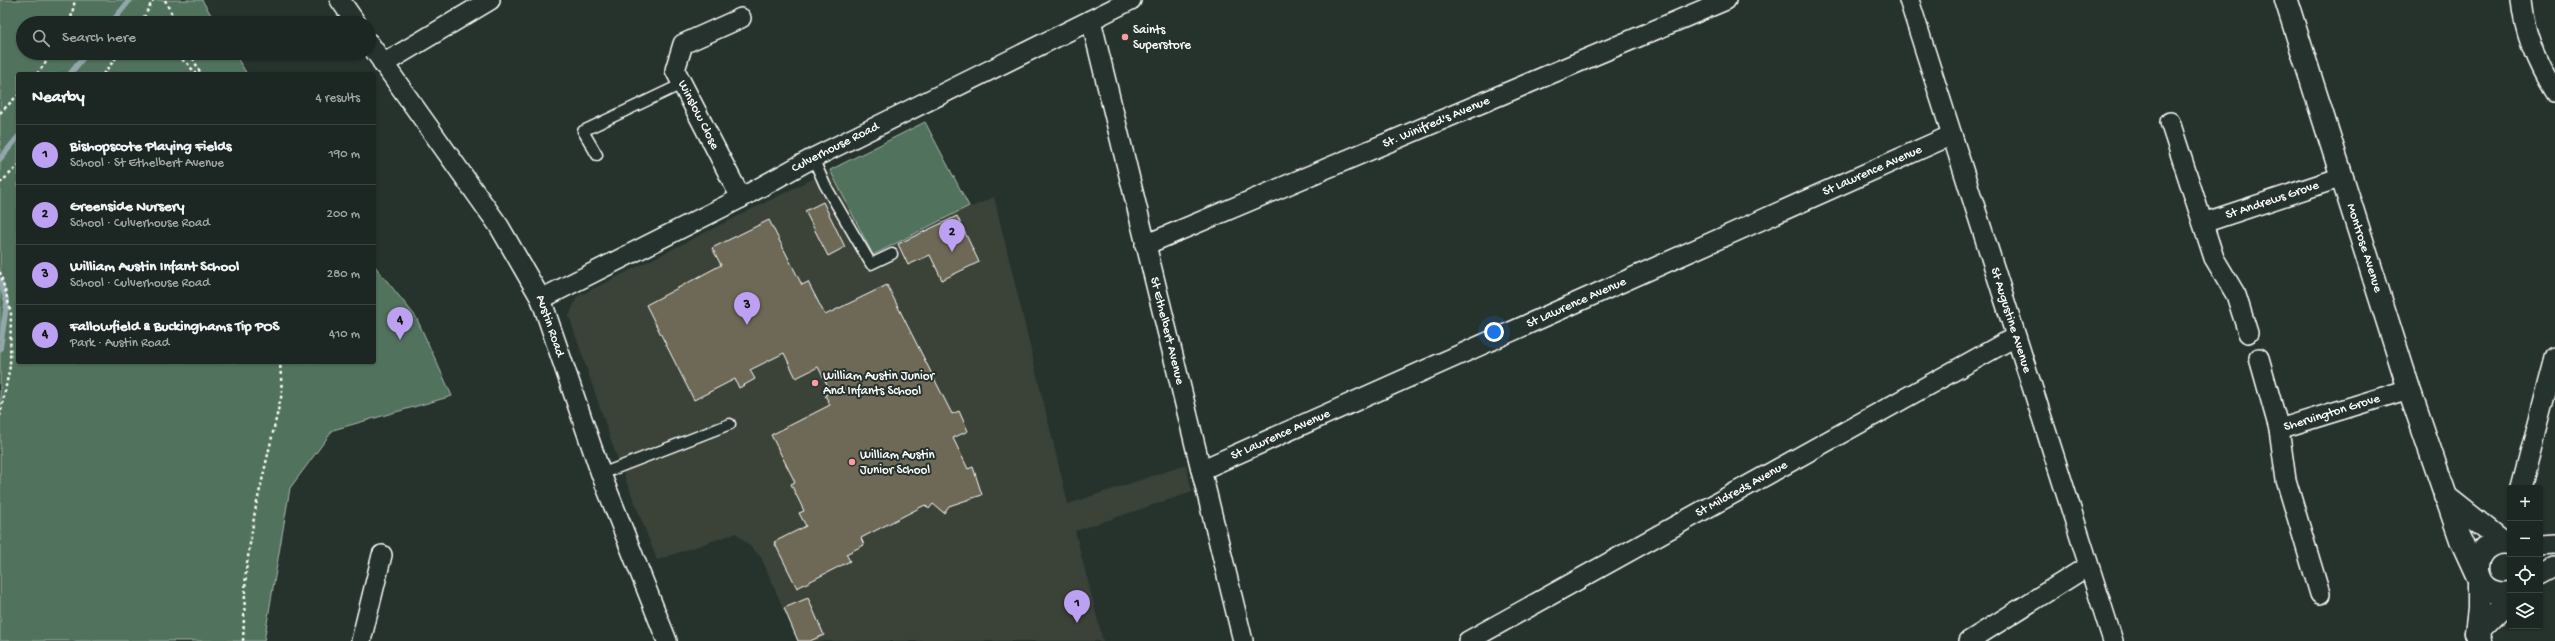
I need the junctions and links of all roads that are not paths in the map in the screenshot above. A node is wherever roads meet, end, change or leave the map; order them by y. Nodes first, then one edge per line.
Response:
1 (340, 0) edge
2 (490, 0) edge
3 (1131, 0) edge
4 (1726, 0) edge
5 (1909, 0) edge
6 (2286, 0) edge
7 (2521, 0) edge
8 (351, 16) edge
9 (742, 18) dead end
10 (1091, 20) junction
11 (376, 54) edge
12 (383, 64) junction
13 (682, 84) junction
14 (2555, 93) edge
15 (2170, 122) dead end
16 (1952, 135) junction
17 (597, 155) dead end
18 (813, 158) junction
19 (2342, 177) junction
20 (741, 198) junction
21 (2203, 223) junction
22 (1145, 245) junction
23 (892, 254) dead end
24 (541, 299) junction
25 (2248, 333) dead end
26 (2015, 337) junction
27 (2259, 358) dead end
28 (2555, 358) edge
29 (2409, 389) junction
30 (730, 424) dead end
31 (2279, 429) junction
32 (1201, 470) junction
33 (601, 474) junction
34 (2522, 485) edge
35 (2445, 496) junction
36 (2506, 542) edge
37 (2555, 544) edge
38 (2543, 545) edge
39 (382, 555) dead end
40 (2088, 566) junction
41 (2555, 567) edge
42 (2543, 573) edge
43 (2478, 577) junction
44 (2507, 593) edge
45 (2320, 594) dead end
46 (2507, 602) edge
47 (2475, 639) edge
48 (361, 641) edge
49 (667, 641) edge
50 (1242, 641) edge
51 (1468, 641) edge
52 (1969, 641) edge
53 (2113, 641) edge

1 - 8 street
2 - 12 street
3 - 10 street, Culverhouse Road
4 - 22 street, St. Winifred's Avenue
5 - 16 street, St Augustine Avenue
6 - 19 main road, Montrose Avenue
7 - 14 street
9 - 13 street, Winslow Close
10 - 18 street, Culverhouse Road
10 - 22 street, St Ethelbert Avenue
11 - 12 street, Austin Road
12 - 24 street, Austin Road
13 - 17 lane
13 - 20 street, Winslow Close
15 - 21 street
16 - 26 street, St Augustine Avenue
16 - 32 street, St Lawrence Avenue
18 - 20 street, Culverhouse Road
18 - 23 lane
19 - 21 street, St Andrews Grove
19 - 29 main road, Montrose Avenue
20 - 24 street, Culverhouse Road
21 - 25 street
22 - 32 street, St Ethelbert Avenue
24 - 33 street, Austin Road
26 - 40 street, St Augustine Avenue
26 - 51 street, St Mildreds Avenue
27 - 31 street, Shervington Grove
28 - 34 street
29 - 31 street, Shervington Grove
29 - 35 main road, Montrose Avenue
30 - 33 lane
31 - 45 street
32 - 50 street, St Ethelbert Avenue
33 - 49 street, Austin Road
35 - 36 main road
35 - 43 main road, Montrose Avenue
36 - 43 main road
37 - 38 street
39 - 48 street
40 - 52 street
40 - 53 street, St Augustine Avenue
41 - 42 street
43 - 44 main road
43 - 47 main road, Montrose Avenue
46 - 47 main road, Montrose Avenue

